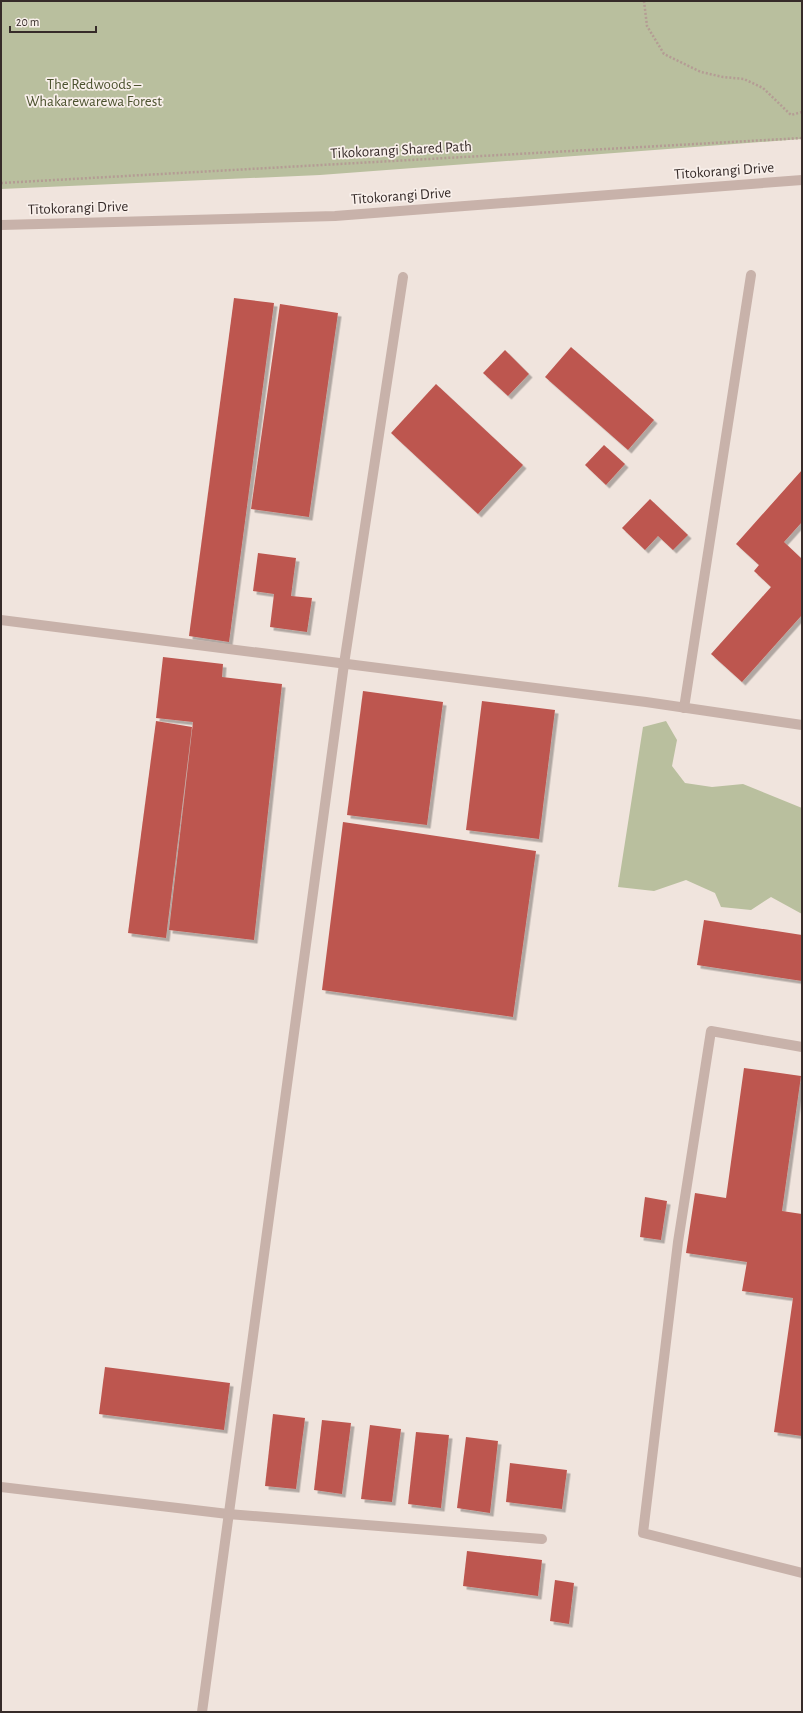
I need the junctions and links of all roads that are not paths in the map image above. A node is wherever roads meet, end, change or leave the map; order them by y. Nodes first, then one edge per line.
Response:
1 (802, 180) edge
2 (1, 225) edge
3 (751, 275) dead end
4 (403, 277) dead end
5 (1, 620) edge
6 (344, 664) junction
7 (684, 708) junction
8 (802, 725) edge
9 (802, 1047) edge
10 (1, 1487) edge
11 (228, 1514) junction
12 (542, 1539) dead end
13 (802, 1574) edge
14 (202, 1712) edge

1 - 2 street, Tītokorangi Drive
3 - 7 street
4 - 6 street
5 - 6 street
6 - 7 street
6 - 11 street
7 - 8 street
9 - 13 street
10 - 11 street
11 - 12 street
11 - 14 street

